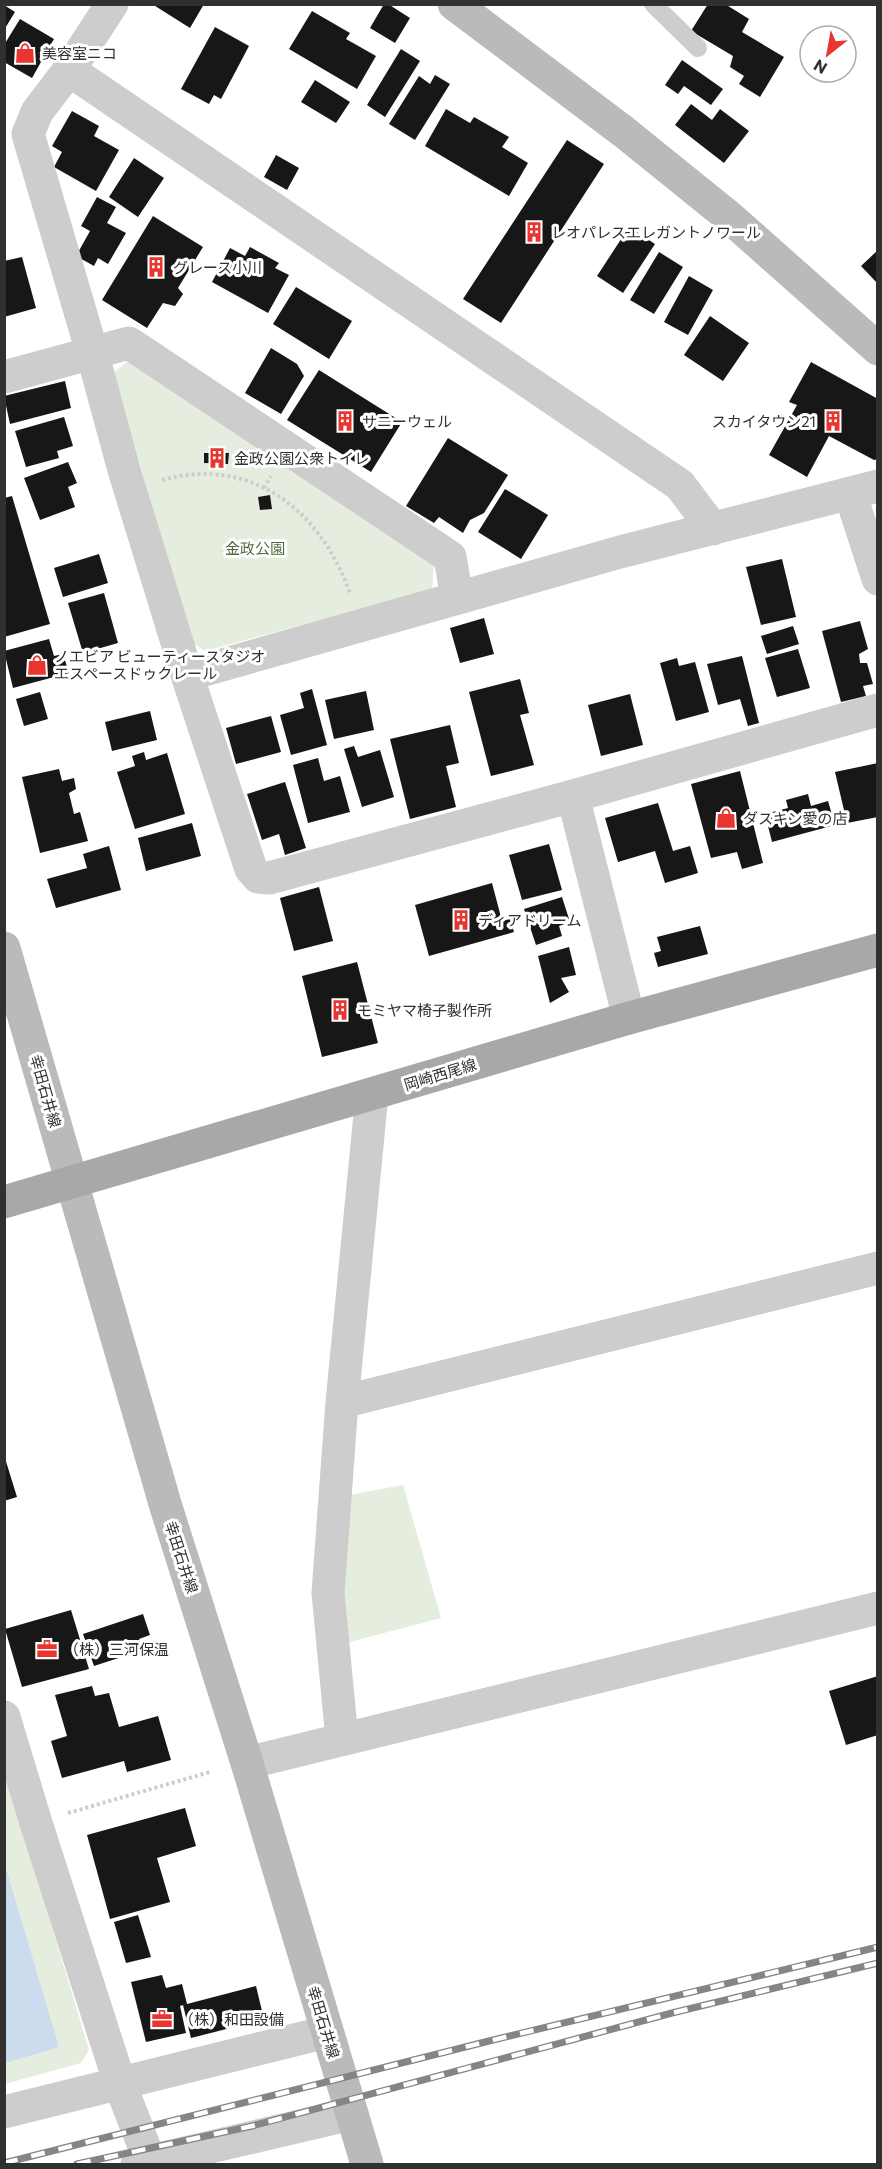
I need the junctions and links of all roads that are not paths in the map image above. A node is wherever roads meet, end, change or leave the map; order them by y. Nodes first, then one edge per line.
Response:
1 (112, 4) edge
2 (454, 4) edge
3 (653, 4) edge
4 (698, 48) dead end
5 (69, 70) junction
6 (878, 349) edge
7 (92, 352) junction
8 (4, 377) edge
9 (864, 490) edge
10 (713, 529) junction
11 (878, 579) edge
12 (457, 598) junction
13 (187, 675) junction
14 (878, 710) edge
15 (573, 796) junction
16 (4, 948) edge
17 (878, 950) edge
18 (629, 1018) junction
19 (372, 1094) junction
20 (72, 1183) junction
21 (4, 1202) edge
22 (878, 1268) edge
23 (342, 1402) junction
24 (878, 1608) edge
25 (4, 1717) edge
26 (342, 1739) junction
27 (247, 1763) junction
28 (327, 2032) junction
29 (120, 2084) junction
30 (4, 2112) edge
31 (352, 2114) junction
32 (146, 2163) edge
33 (368, 2164) edge

1 - 5 street
2 - 6 main road
3 - 4 lane
5 - 7 street
5 - 10 street
7 - 8 street
7 - 12 street
7 - 13 street
9 - 10 street
9 - 11 street
10 - 12 street
12 - 13 street
13 - 15 street
14 - 15 street
15 - 18 street
16 - 20 main road, 幸田石井線
17 - 18 main road, 岡崎西尾線
18 - 19 main road, 岡崎西尾線
19 - 20 main road, 岡崎西尾線
19 - 23 street
20 - 21 main road, 岡崎西尾線
20 - 27 main road, 幸田石井線
22 - 23 street
23 - 26 street
24 - 26 street
25 - 29 street
26 - 27 street
27 - 28 main road, 幸田石井線
28 - 29 street
28 - 31 main road, 幸田石井線
29 - 30 street
29 - 32 street
31 - 32 street
31 - 33 main road, 幸田石井線

